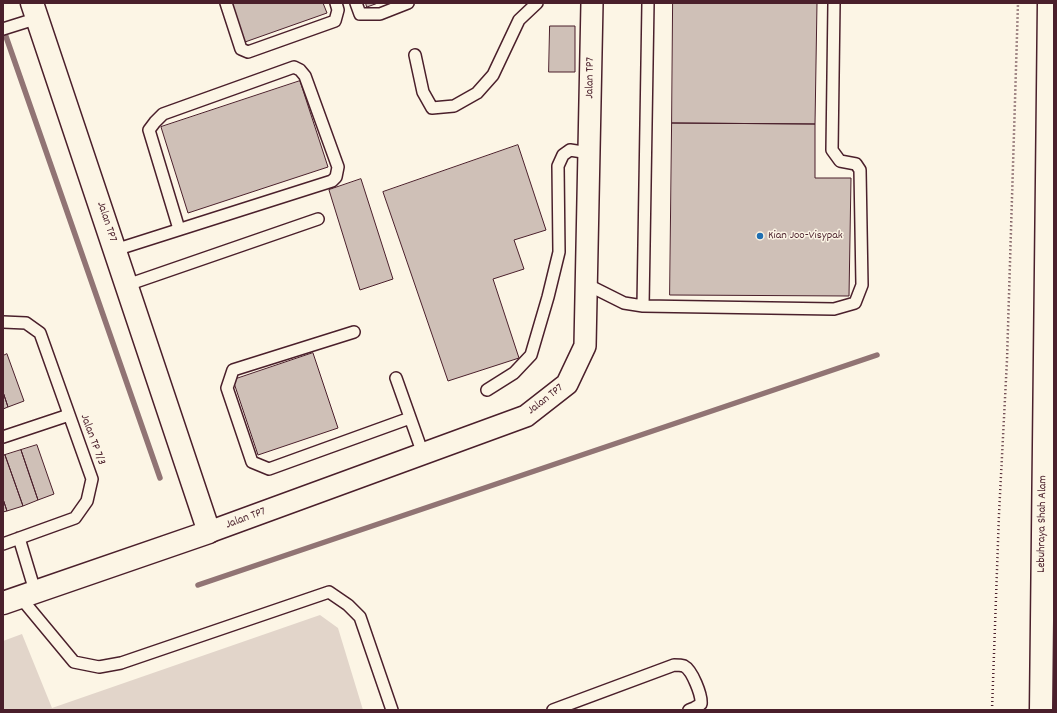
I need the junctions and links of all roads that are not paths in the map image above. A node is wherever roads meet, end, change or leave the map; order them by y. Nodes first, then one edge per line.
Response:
1 (226, 3) edge
2 (336, 3) edge
3 (356, 3) edge
4 (408, 3) edge
5 (537, 3) edge
6 (592, 3) edge
7 (648, 3) edge
8 (834, 3) edge
9 (1049, 3) edge
10 (32, 14) edge
11 (3, 29) edge
12 (415, 55) dead end
13 (589, 153) junction
14 (318, 219) dead end
15 (179, 229) junction
16 (115, 250) junction
17 (586, 284) junction
18 (127, 285) junction
19 (643, 306) junction
20 (4, 321) edge
21 (354, 332) dead end
22 (396, 378) dead end
23 (488, 390) dead end
24 (69, 415) junction
25 (410, 418) junction
26 (3, 437) edge
27 (423, 454) junction
28 (210, 532) junction
29 (19, 538) junction
30 (3, 544) edge
31 (19, 597) edge
32 (702, 707) edge
33 (392, 710) edge
34 (553, 710) edge
35 (689, 710) edge
36 (1041, 710) edge

1 - 2 lane
3 - 4 lane
5 - 12 lane
6 - 13 street, Jalan TP7
7 - 19 lane
8 - 19 lane
9 - 36 main road, Lebuhraya Shah Alam
10 - 11 lane
10 - 16 main road, Jalan TP7
13 - 17 street, Jalan TP7
13 - 23 lane
14 - 18 lane
15 - 15 lane
15 - 16 lane
16 - 18 main road, Jalan TP7
17 - 19 lane
17 - 27 street, Jalan TP7
18 - 28 main road, Jalan TP7
20 - 24 lane, Jalan TP 7/3
21 - 25 lane
22 - 25 lane
24 - 26 lane
24 - 29 lane, Jalan TP 7/3
25 - 27 lane
27 - 28 street, Jalan TP7
28 - 31 main road, Jalan TP7
29 - 30 lane, Jalan TP 7/3
29 - 31 lane
31 - 33 lane
32 - 34 lane
32 - 35 lane

